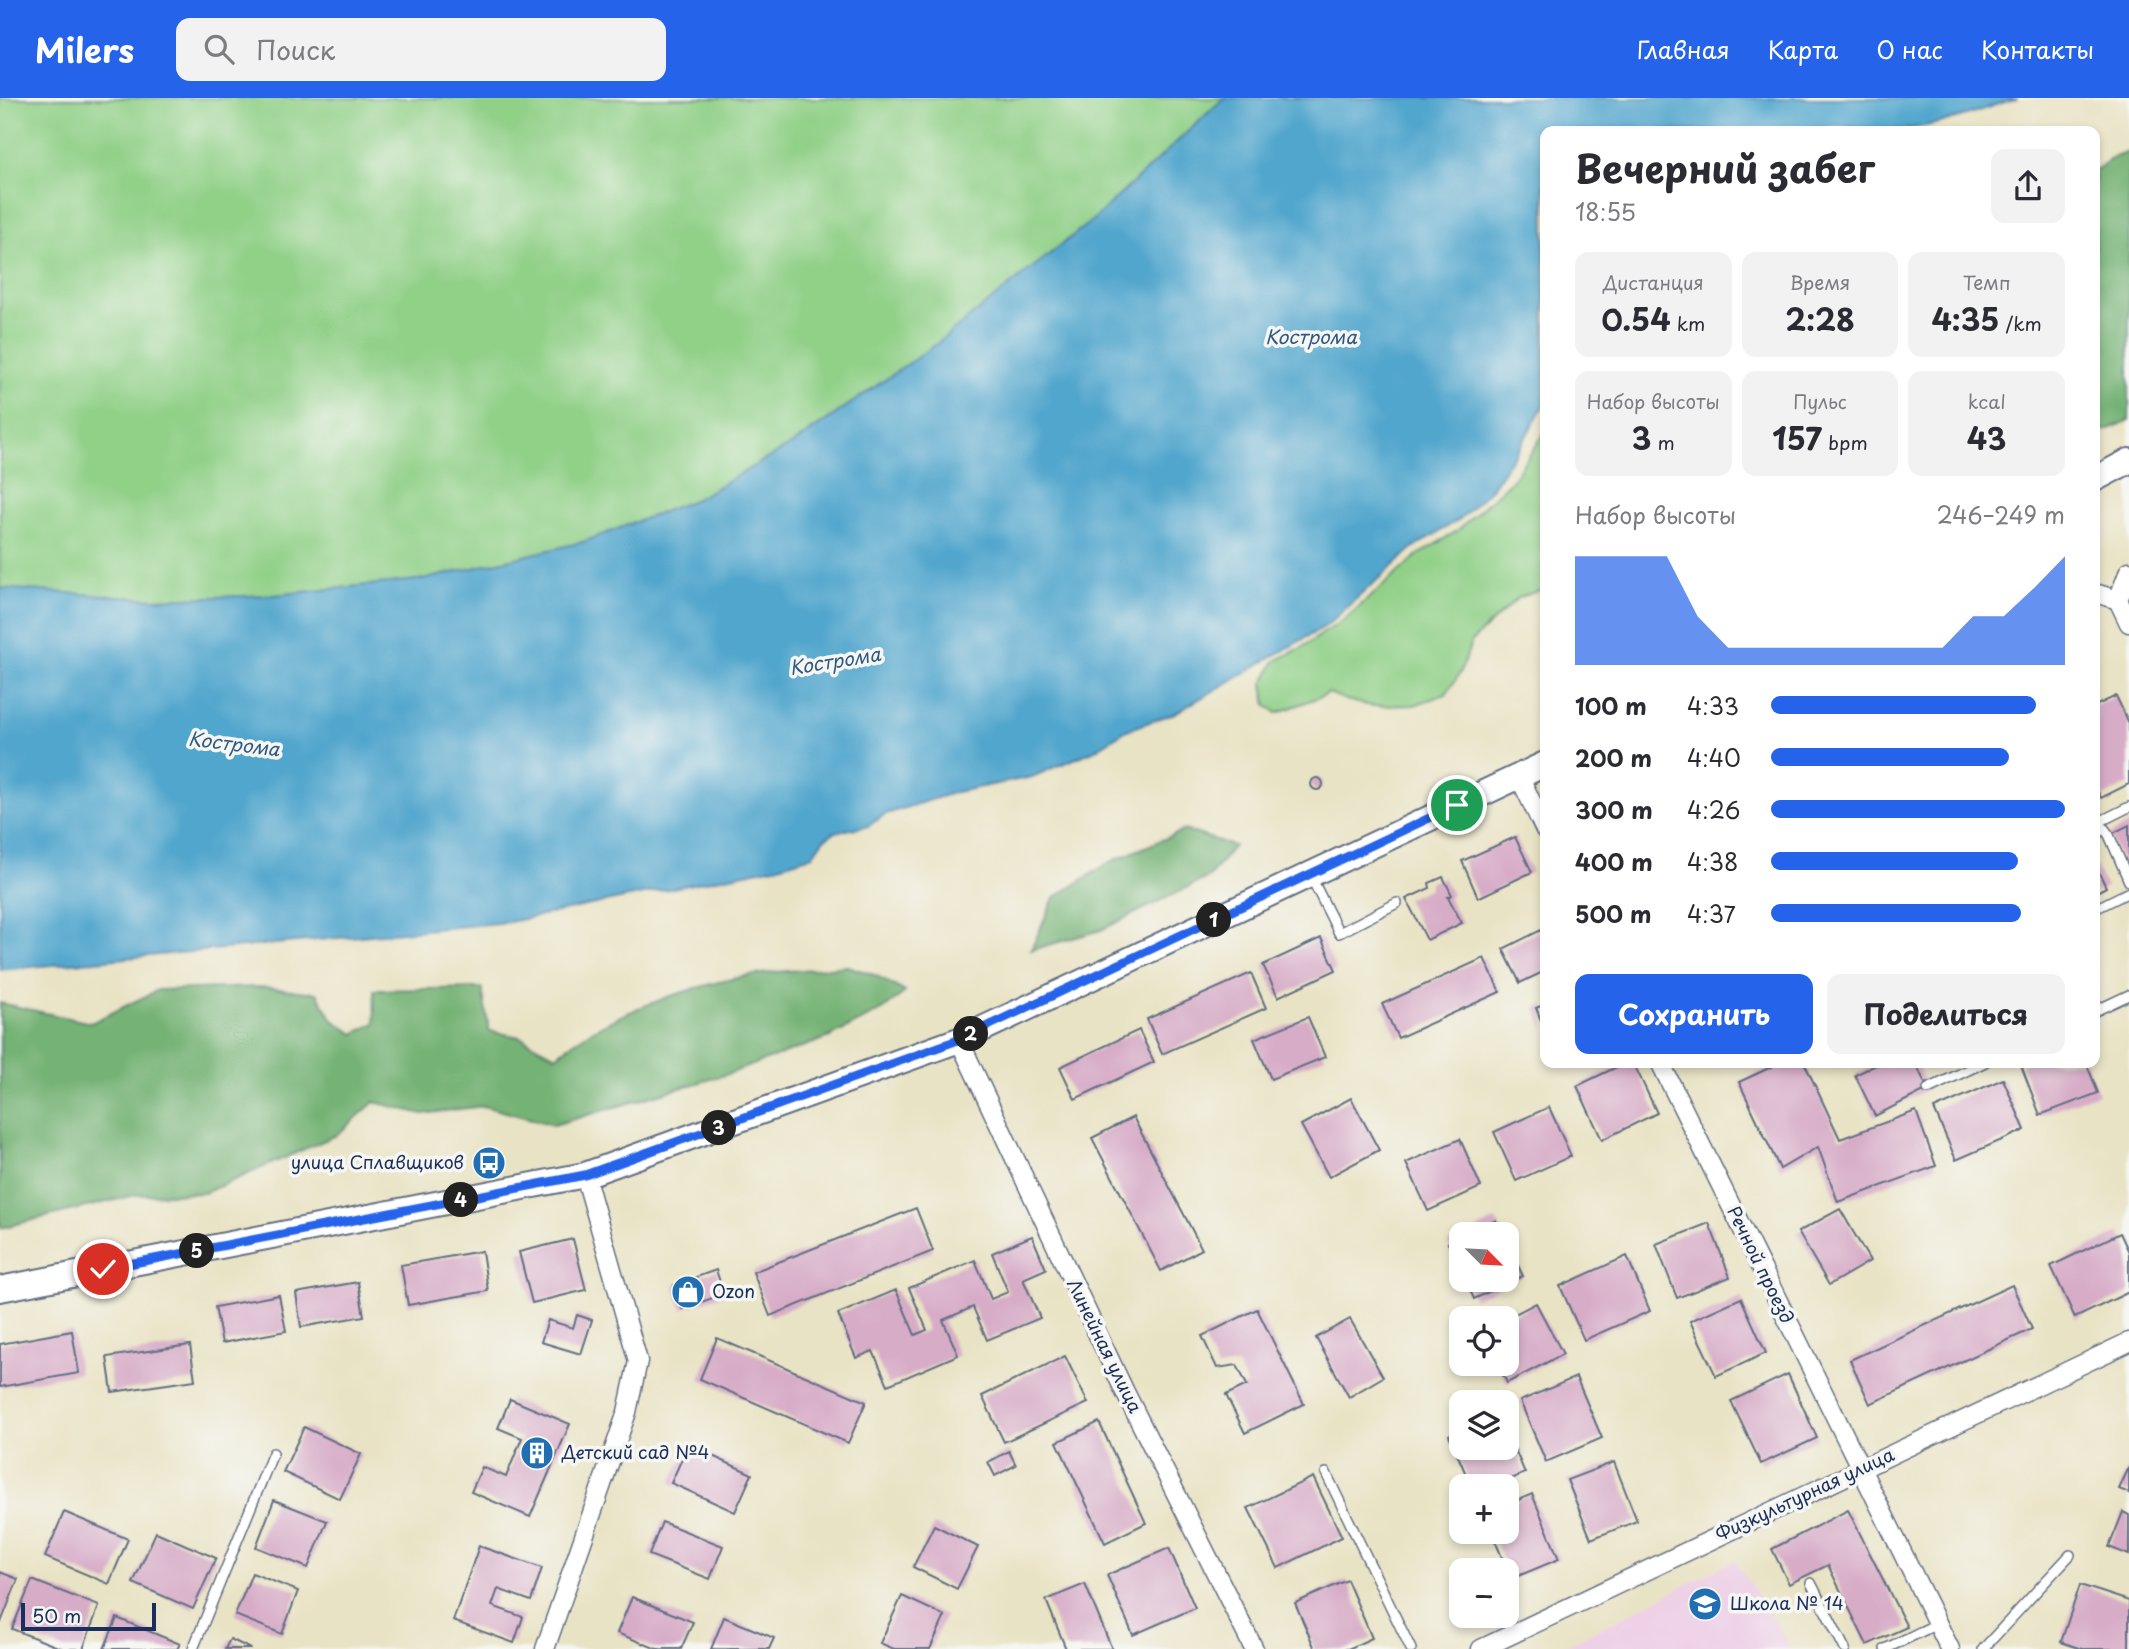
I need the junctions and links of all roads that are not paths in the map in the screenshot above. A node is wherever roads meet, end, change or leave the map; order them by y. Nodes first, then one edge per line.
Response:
1 (2129, 461) edge
2 (2100, 476) edge
3 (2129, 571) edge
4 (2100, 594) edge
5 (2124, 598) edge
6 (2129, 622) edge
7 (1540, 767) edge
8 (1520, 778) junction
9 (2129, 807) edge
10 (1540, 820) edge
11 (2100, 822) edge
12 (2100, 823) edge
13 (1310, 876) junction
14 (2129, 881) edge
15 (2129, 892) edge
16 (1397, 903) dead end
17 (2100, 906) edge
18 (2129, 995) edge
19 (2100, 1009) edge
20 (958, 1040) junction
21 (1663, 1068) edge
22 (1972, 1068) edge
23 (1928, 1089) dead end
24 (585, 1175) junction
25 (0, 1289) edge
26 (2129, 1342) edge
27 (273, 1453) dead end
28 (1860, 1469) junction
29 (1326, 1473) dead end
30 (2070, 1555) dead end
31 (1811, 1583) dead end
32 (1937, 1624) junction
33 (193, 1649) edge
34 (545, 1649) edge
35 (1254, 1649) edge
36 (1410, 1649) edge
37 (1481, 1649) edge
38 (1845, 1649) edge
39 (1885, 1649) edge
40 (1950, 1649) edge
41 (1983, 1649) edge

1 - 2 street
3 - 5 street
4 - 5 street
5 - 6 street
7 - 8 street
8 - 10 street
8 - 13 street
9 - 11 lane
12 - 14 lane
13 - 16 lane
13 - 20 street
15 - 17 lane
18 - 19 lane
20 - 24 street
20 - 35 street, Линейная улица
21 - 28 street, Речной проезд
22 - 23 lane
24 - 25 street
24 - 34 street
26 - 28 street, Физкультурная улица
27 - 33 lane
28 - 32 street, Речной проезд
28 - 37 street, Физкультурная улица
29 - 36 lane
30 - 41 lane
31 - 38 lane
32 - 39 lane
32 - 40 street, Речной проезд

